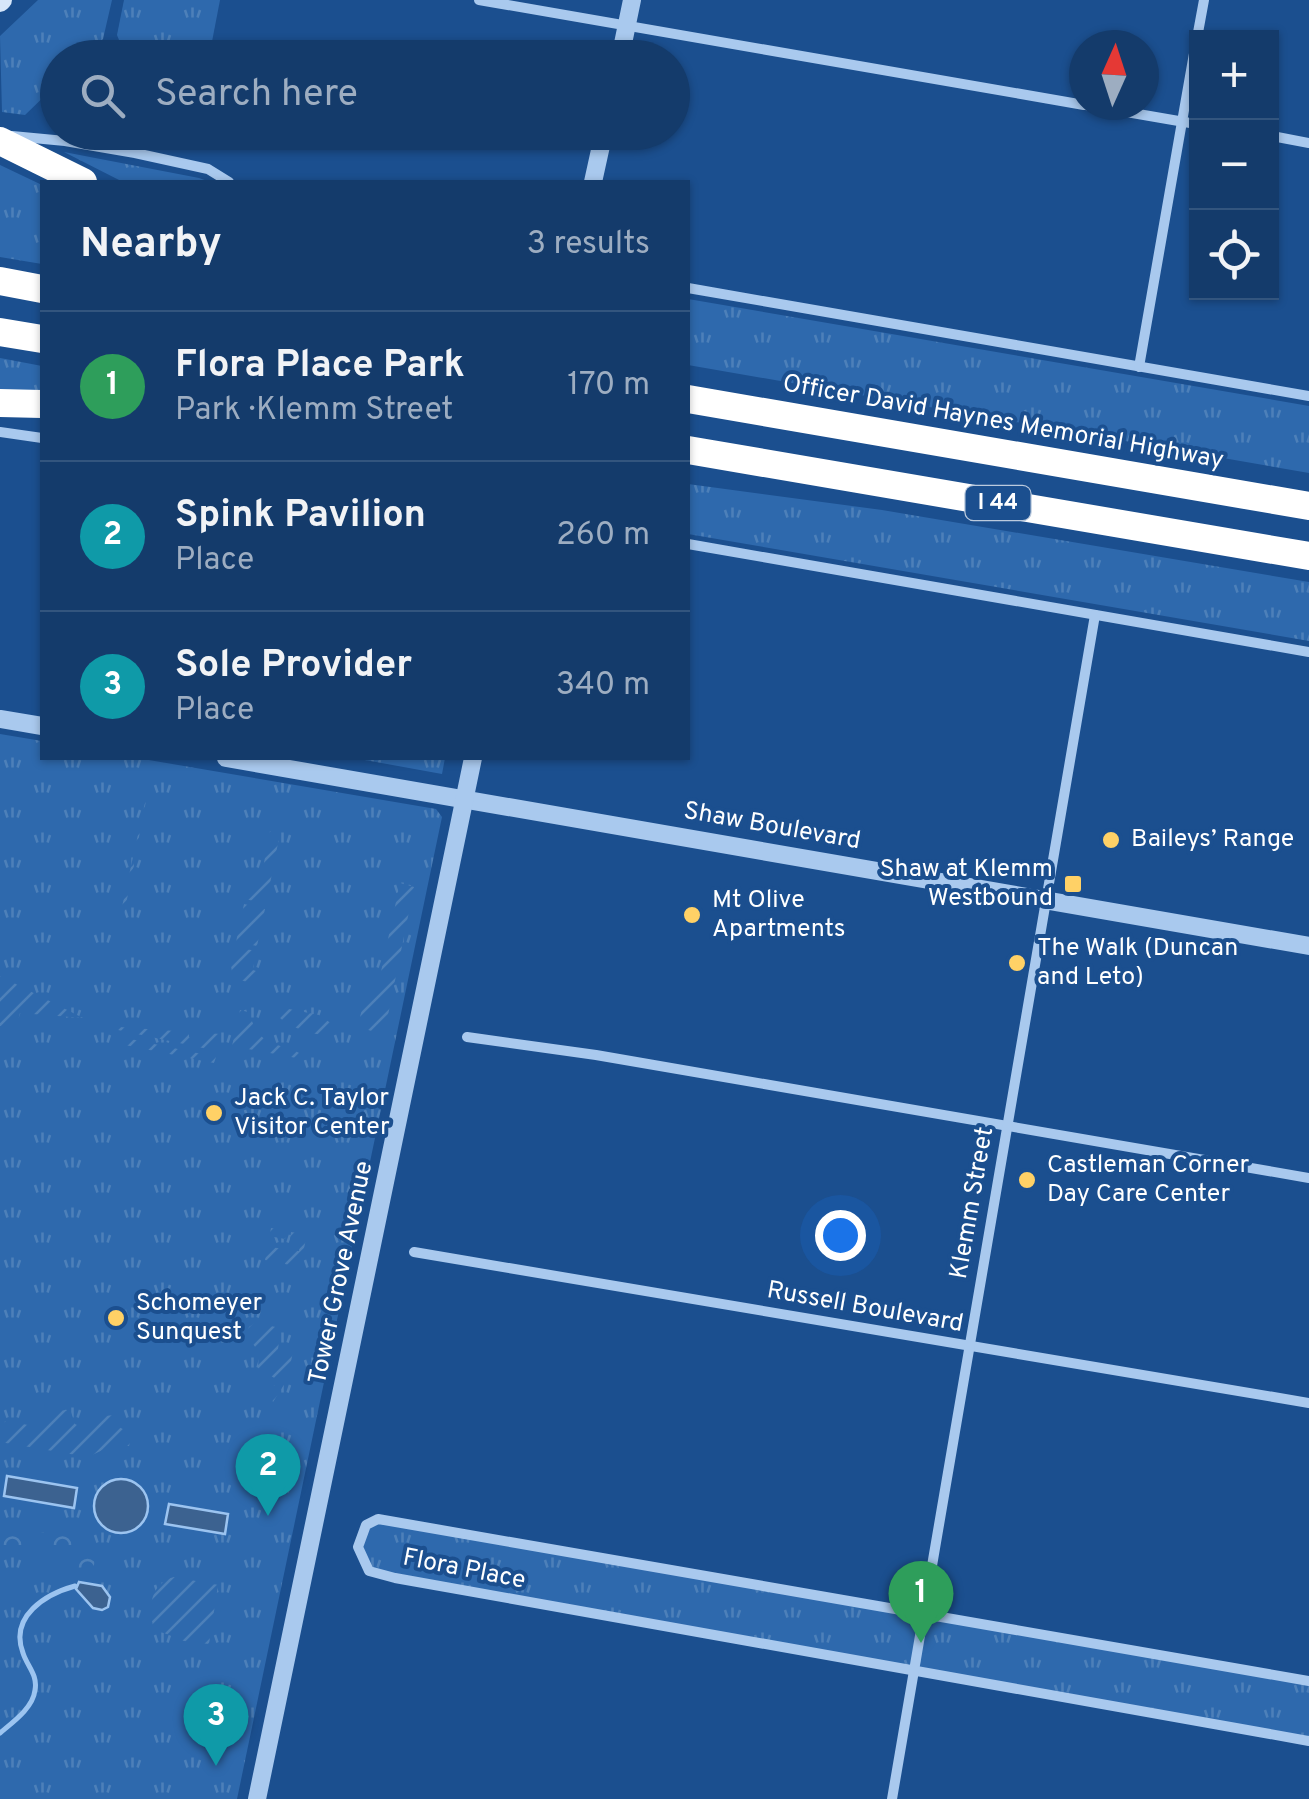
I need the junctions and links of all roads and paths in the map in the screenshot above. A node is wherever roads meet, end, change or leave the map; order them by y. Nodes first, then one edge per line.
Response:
1 (480, 0) edge
2 (632, 0) edge
3 (1204, 0) edge
4 (626, 27) junction
5 (1199, 30) edge
6 (623, 40) edge
7 (1189, 83) edge
8 (1069, 102) edge
9 (1159, 117) edge
10 (1182, 121) junction
11 (1189, 122) edge
12 (1279, 137) edge
13 (0, 138) edge
14 (40, 139) edge
15 (1309, 143) edge
16 (118, 150) edge
17 (600, 150) edge
18 (78, 180) edge
19 (226, 180) edge
20 (594, 180) edge
21 (0, 282) edge
22 (690, 288) edge
23 (40, 289) edge
24 (0, 332) edge
25 (40, 339) edge
26 (1139, 366) junction
27 (1309, 396) edge
28 (690, 399) edge
29 (0, 403) edge
30 (40, 404) edge
31 (0, 432) edge
32 (40, 438) edge
33 (690, 450) edge
34 (1309, 506) edge
35 (690, 544) edge
36 (1309, 556) edge
37 (1095, 615) junction
38 (1309, 652) edge
39 (0, 719) edge
40 (40, 722) edge
41 (238, 760) edge
42 (473, 760) edge
43 (465, 798) junction
44 (1048, 903) junction
45 (1309, 946) edge
46 (467, 1036) dead end
47 (1006, 1126) junction
48 (1309, 1178) edge
49 (414, 1252) dead end
50 (970, 1346) junction
51 (1309, 1404) edge
52 (923, 1613) junction
53 (914, 1673) junction
54 (1309, 1681) edge
55 (1309, 1741) edge
56 (257, 1799) edge
57 (892, 1799) edge

1 - 4 street
2 - 4 street
3 - 5 street
4 - 6 street
4 - 8 street
7 - 10 street
9 - 10 street
10 - 11 street
10 - 26 street
12 - 15 street
13 - 14 street
13 - 18 highway
16 - 19 street
17 - 20 street
21 - 23 highway
22 - 26 street
24 - 25 highway
26 - 27 street
28 - 34 highway, Officer David Haynes Memorial Highway / I 44
29 - 30 highway
31 - 32 street
33 - 36 highway, I 44
35 - 37 street
37 - 38 street
37 - 44 street, Klemm Street
39 - 40 street
41 - 43 street, Shaw Boulevard
42 - 43 street, Tower Grove Avenue
43 - 44 street, Shaw Boulevard
43 - 56 street, Tower Grove Avenue
44 - 45 street, Shaw Boulevard
44 - 47 street, Klemm Street
46 - 47 street
47 - 48 street
47 - 50 street, Klemm Street
49 - 50 street, Russell Boulevard
50 - 51 street, Russell Boulevard
50 - 52 street, Klemm Street
52 - 53 street, Klemm Street
52 - 53 street, Flora Place
52 - 54 street, Flora Place
53 - 55 street, Flora Place
53 - 57 street, Klemm Street

